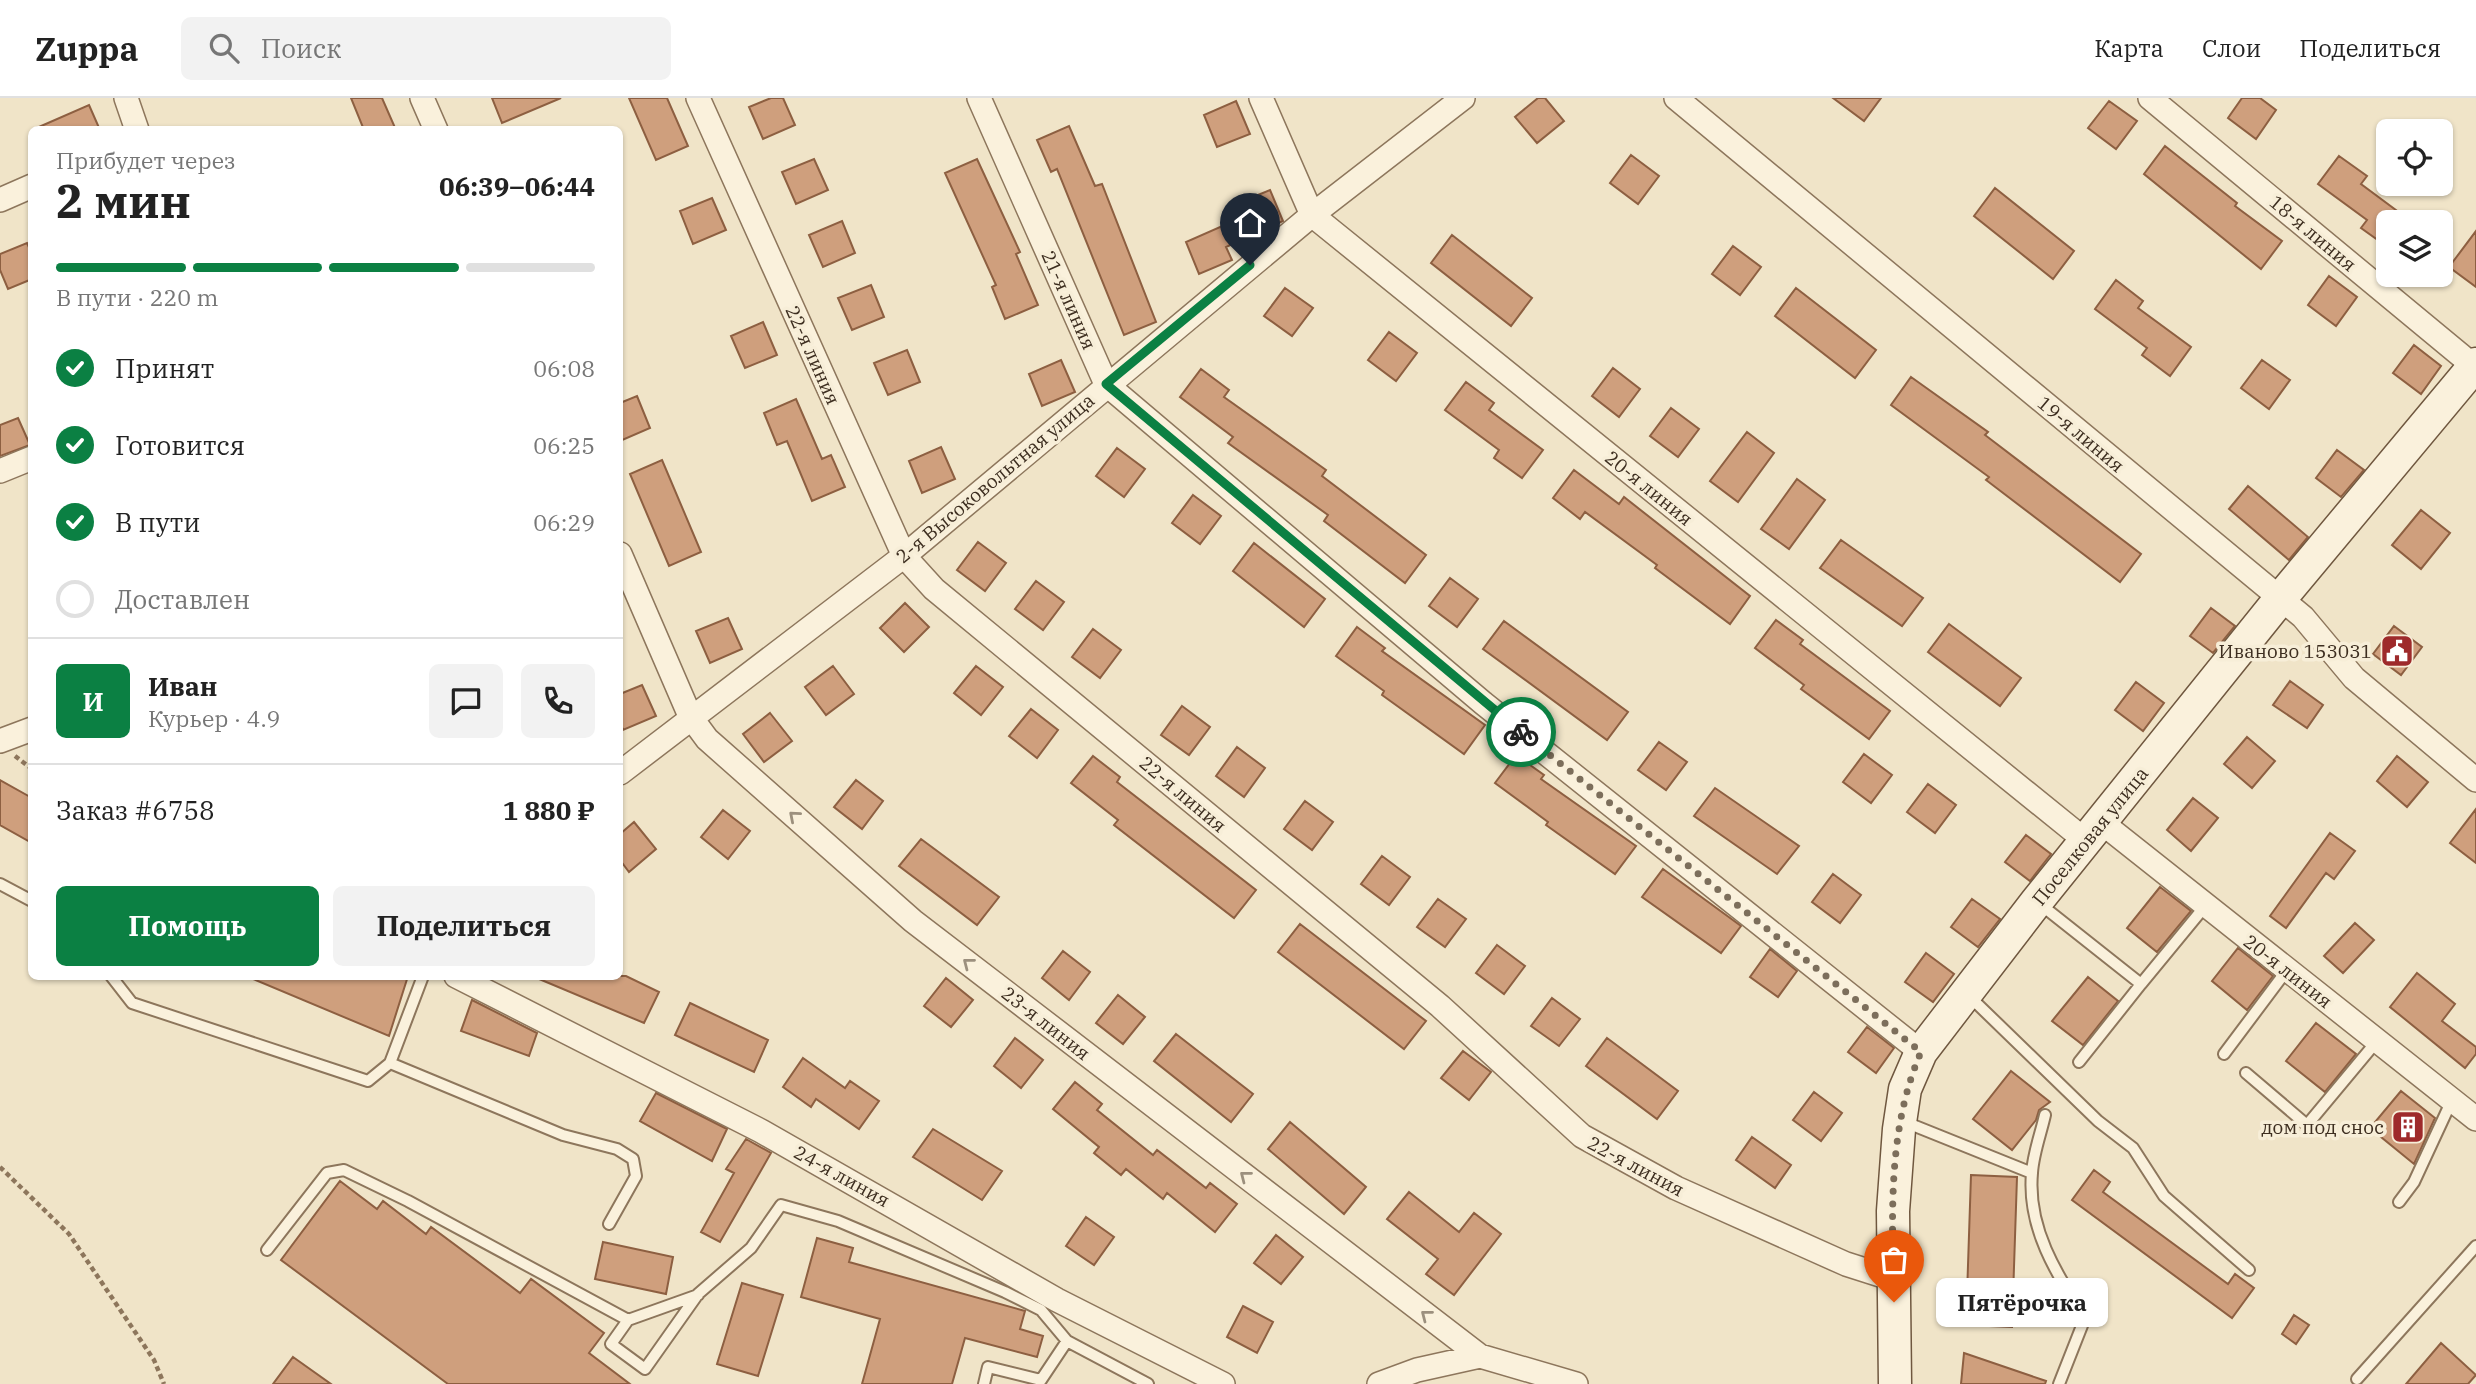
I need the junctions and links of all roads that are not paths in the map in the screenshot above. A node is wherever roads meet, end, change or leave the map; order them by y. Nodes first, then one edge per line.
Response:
1 (126, 98) edge
2 (422, 98) edge
3 (698, 98) edge
4 (979, 98) edge
5 (1261, 98) edge
6 (1463, 98) edge
7 (1676, 98) edge
8 (2150, 98) edge
9 (136, 126) edge
10 (434, 126) edge
11 (28, 188) edge
12 (0, 200) edge
13 (1312, 215) junction
14 (2475, 366) edge
15 (1106, 384) junction
16 (28, 460) edge
17 (0, 471) edge
18 (904, 556) junction
19 (623, 561) edge
20 (2280, 599) junction
21 (690, 716) junction
22 (28, 730) edge
23 (0, 741) edge
24 (623, 771) edge
25 (2476, 780) edge
26 (2093, 832) junction
27 (0, 884) edge
28 (28, 899) edge
29 (2037, 901) junction
30 (2206, 905) junction
31 (2287, 970) junction
32 (114, 980) edge
33 (421, 980) edge
34 (464, 980) edge
35 (2141, 984) junction
36 (1966, 993) junction
37 (2377, 1041) junction
38 (1921, 1052) junction
39 (2224, 1054) dead end
40 (2079, 1062) dead end
41 (390, 1063) junction
42 (2246, 1073) dead end
43 (2452, 1100) junction
44 (2045, 1115) dead end
45 (2476, 1119) edge
46 (1900, 1120) junction
47 (2032, 1173) junction
48 (2399, 1202) dead end
49 (609, 1224) dead end
50 (2476, 1246) edge
51 (267, 1250) dead end
52 (2249, 1270) dead end
53 (1893, 1279) junction
54 (698, 1294) junction
55 (628, 1320) junction
56 (1068, 1341) junction
57 (1480, 1356) junction
58 (2357, 1379) dead end
59 (985, 1384) edge
60 (1148, 1384) edge
61 (1223, 1384) edge
62 (1379, 1384) edge
63 (1576, 1384) edge
64 (1895, 1384) edge
65 (2059, 1384) edge

1 - 9 street
2 - 10 street
3 - 18 street, 22-я линия
4 - 15 street, 21-я линия
5 - 13 street, 20-я линия
6 - 13 street, 2-я Высоковольтная улица
7 - 20 street, 19-я линия
8 - 14 street, 18-я линия
11 - 12 street
13 - 15 street, 2-я Высоковольтная улица
13 - 26 street, 20-я линия
14 - 20 street, Поселковая улица
15 - 18 street, 2-я Высоковольтная улица
15 - 38 street, 21-я линия
16 - 17 street
18 - 21 street, 2-я Высоковольтная улица
18 - 53 street, 22-я линия
19 - 21 street, 23-я линия
20 - 25 street, 19-я линия
20 - 26 street, Поселковая улица
21 - 24 street, 2-я Высоковольтная улица
57 -> 21 street, 23-я линия
22 - 23 street
26 - 29 street, Поселковая улица
26 - 30 street, 20-я линия
27 - 28 lane
29 - 35 lane
29 - 36 street, Поселковая улица
30 - 31 street, 20-я линия
30 - 35 lane
31 - 37 street, 20-я линия
31 - 39 lane
32 - 41 lane
33 - 41 lane
34 - 61 street, 24-я линия
35 - 40 lane
36 - 38 street, Поселковая улица
36 - 52 lane
37 - 42 lane
37 - 43 street, 20-я линия
38 - 46 street, Поселковая улица
41 - 49 lane
43 - 45 street, 20-я линия
43 - 48 lane
44 - 47 lane
46 - 47 lane
46 - 53 street, Поселковая улица
47 - 65 lane
50 - 58 lane
51 - 55 lane
53 - 64 street, Поселковая улица
54 - 55 lane
54 - 55 lane
54 - 56 lane
56 - 59 lane
56 - 60 lane
57 - 62 street
57 - 63 street, 23-я линия

